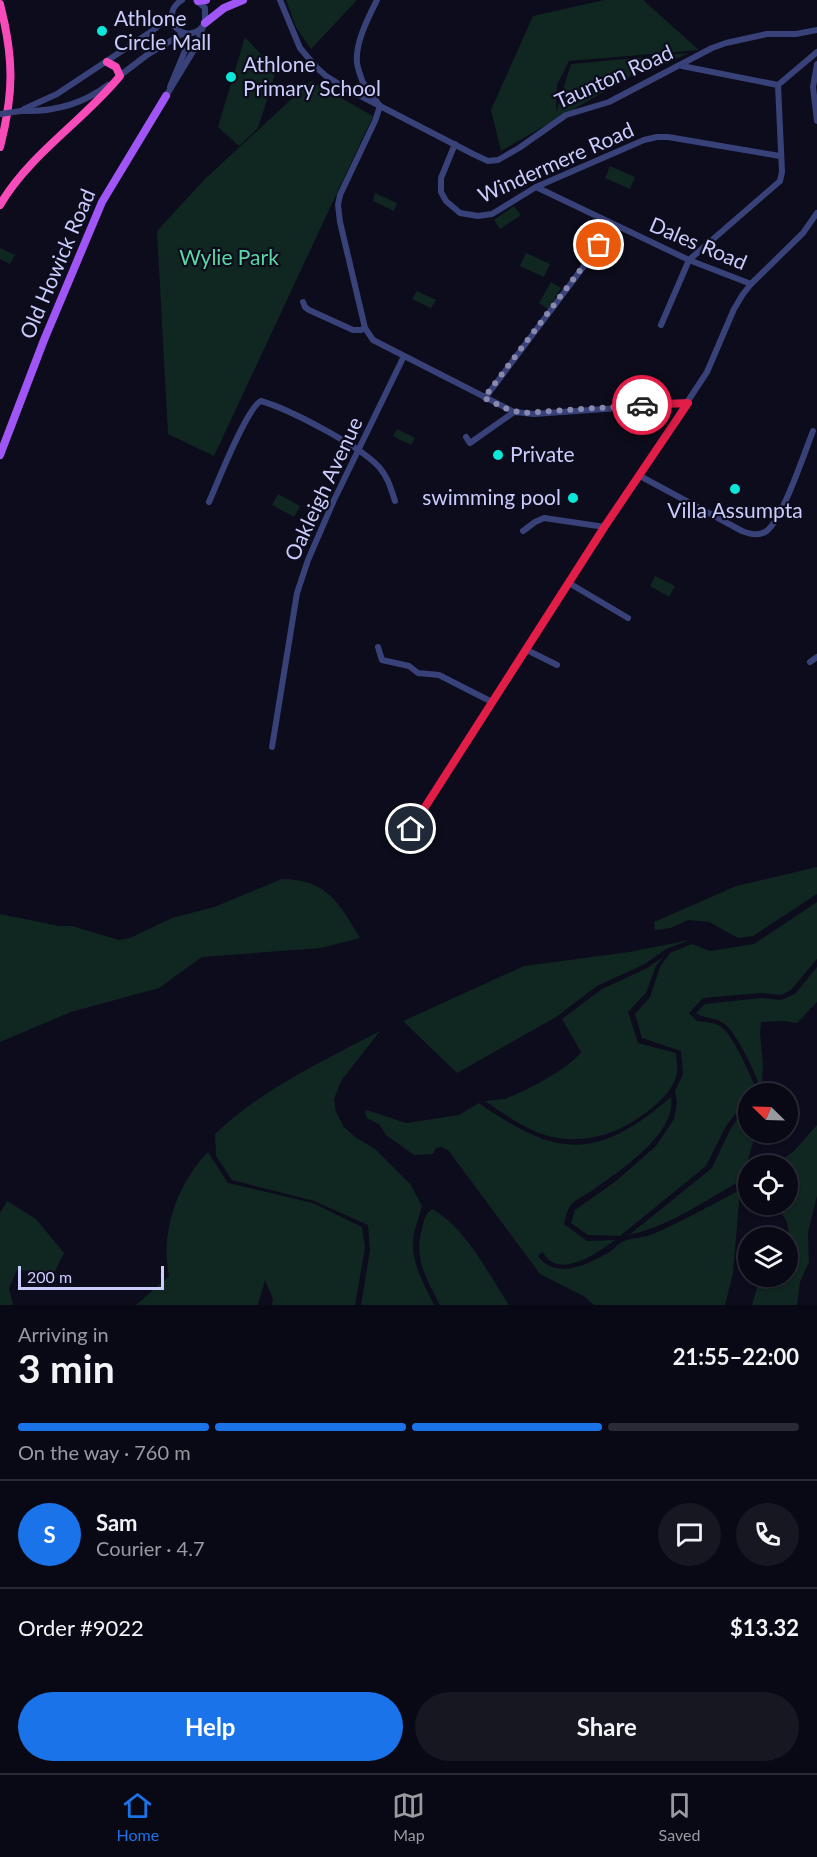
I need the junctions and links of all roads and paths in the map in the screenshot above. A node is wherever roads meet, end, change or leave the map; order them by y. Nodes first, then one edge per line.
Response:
1 (170, 0) edge
2 (182, 0) edge
3 (200, 0) edge
4 (243, 0) edge
5 (280, 0) edge
6 (376, 0) edge
7 (0, 4) edge
8 (174, 7) junction
9 (171, 16) junction
10 (204, 25) junction
11 (817, 30) edge
12 (185, 33) junction
13 (817, 52) edge
14 (107, 62) junction
15 (817, 64) edge
16 (681, 66) junction
17 (120, 76) junction
18 (365, 85) junction
19 (778, 85) junction
20 (166, 96) junction
21 (367, 99) junction
22 (380, 106) junction
23 (21, 111) junction
24 (0, 114) edge
25 (817, 121) edge
26 (455, 144) junction
27 (0, 147) edge
28 (780, 156) junction
29 (536, 188) junction
30 (0, 206) edge
31 (817, 213) edge
32 (614, 226) junction
33 (689, 260) junction
34 (751, 284) junction
35 (303, 302) dead end
36 (661, 325) dead end
37 (365, 328) junction
38 (404, 356) junction
39 (484, 398) junction
40 (688, 403) junction
41 (514, 412) junction
42 (813, 431) dead end
43 (466, 437) dead end
44 (359, 450) junction
45 (0, 455) edge
46 (640, 476) junction
47 (395, 501) dead end
48 (209, 502) dead end
49 (605, 526) junction
50 (523, 531) dead end
51 (569, 583) junction
52 (628, 618) dead end
53 (378, 647) dead end
54 (527, 650) junction
55 (817, 657) edge
56 (810, 662) dead end
57 (557, 665) dead end
58 (492, 702) junction
59 (272, 747) dead end
60 (411, 829) dead end

1 - 8 street
2 - 8 street
3 - 10 street
4 - 10 main road
5 - 21 street, Taunton Road
6 - 18 street
7 - 27 highway
8 - 9 street
9 - 12 street
9 - 14 street
10 - 12 street
10 - 20 street, Old Howick Road
11 - 16 street, Taunton Road
12 - 17 street
12 - 20 street, Old Howick Road
13 - 19 street
14 - 17 highway
14 - 23 street
15 - 25 street
16 - 19 street
16 - 26 street, Taunton Road
17 - 23 street
17 - 30 highway
18 - 21 street
18 - 22 street
19 - 28 street
20 - 45 main road, Old Howick Road
21 - 22 street, Taunton Road
22 - 26 street, Taunton Road
22 - 37 street
23 - 24 street, bridge
26 - 29 street, Windermere Road
28 - 29 street, Windermere Road
28 - 33 street
29 - 32 street, Dales Road
31 - 34 street
32 - 33 street, Dales Road
32 - 39 street
33 - 34 street, Dales Road
33 - 36 street
34 - 40 street
35 - 37 street
37 - 38 street
38 - 39 street
38 - 44 street, Oakleigh Avenue
39 - 41 street
40 - 41 street
40 - 46 street
41 - 43 street
42 - 46 street
44 - 47 street
44 - 48 street
44 - 59 street, Oakleigh Avenue
46 - 49 street
49 - 50 street
49 - 51 street
51 - 52 street
51 - 54 street
53 - 58 street
54 - 57 street
54 - 58 street
55 - 56 street
58 - 60 street

